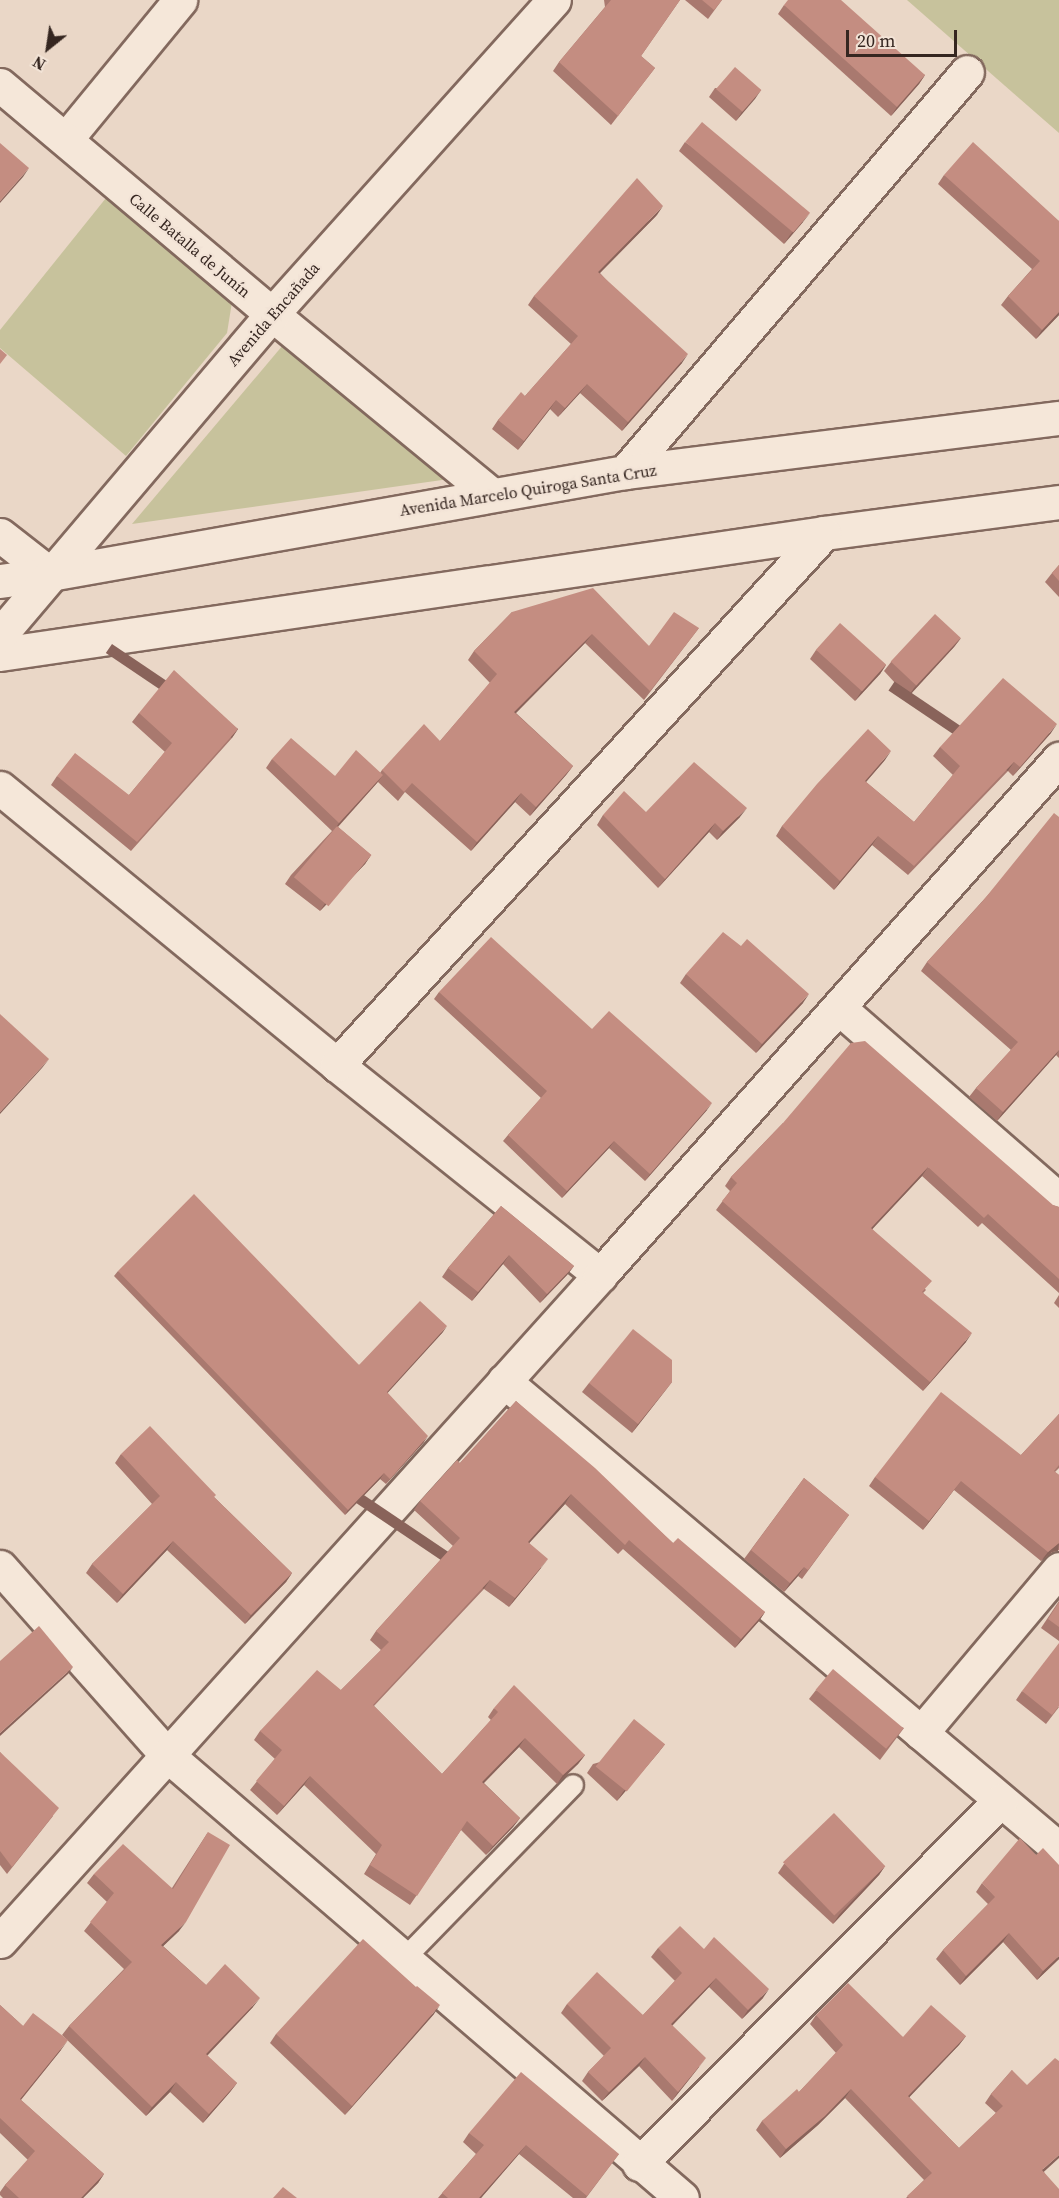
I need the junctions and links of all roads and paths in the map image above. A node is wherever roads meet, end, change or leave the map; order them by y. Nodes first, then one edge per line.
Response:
1 (180, 0) edge
2 (554, 0) edge
3 (967, 72) dead end
4 (0, 85) edge
5 (66, 139) junction
6 (272, 314) junction
7 (1059, 418) edge
8 (625, 472) junction
9 (492, 495) junction
10 (1059, 502) edge
11 (824, 533) junction
12 (0, 535) edge
13 (50, 574) junction
14 (0, 581) edge
15 (0, 635) edge
16 (0, 654) edge
17 (1059, 759) edge
18 (0, 788) edge
19 (839, 1008) junction
20 (337, 1065) junction
21 (1059, 1200) edge
22 (600, 1275) junction
23 (504, 1381) junction
24 (0, 1567) edge
25 (1059, 1569) edge
26 (921, 1733) junction
27 (167, 1755) junction
28 (573, 1785) edge
29 (1001, 1800) junction
30 (1059, 1849) edge
31 (0, 1941) edge
32 (405, 1958) junction
33 (639, 2164) junction
34 (682, 2198) edge

1 - 5 street
2 - 6 street, Avenida Encañada
3 - 8 street
4 - 5 street, Calle Batalla de Junín
5 - 6 street, Calle Batalla de Junín
6 - 9 street, Calle Batalla de Junín
6 - 13 street, Avenida Encañada
7 - 8 street, Avenida Marcelo Quiroga Santa Cruz
8 - 9 street, Avenida Marcelo Quiroga Santa Cruz
9 - 13 street, Avenida Marcelo Quiroga Santa Cruz
10 - 11 street
11 - 16 street
11 - 20 street
12 - 13 street
13 - 14 street, Avenida Marcelo Quiroga Santa Cruz
13 - 15 street, Avenida Encañada
17 - 19 street
18 - 20 street
19 - 21 street
19 - 22 street
20 - 22 street
22 - 23 street
23 - 26 street
23 - 27 street
24 - 27 street
25 - 26 street
26 - 29 street
27 - 31 street
27 - 32 street
28 - 32 lane
29 - 30 street
29 - 33 street
32 - 33 street
33 - 34 street

